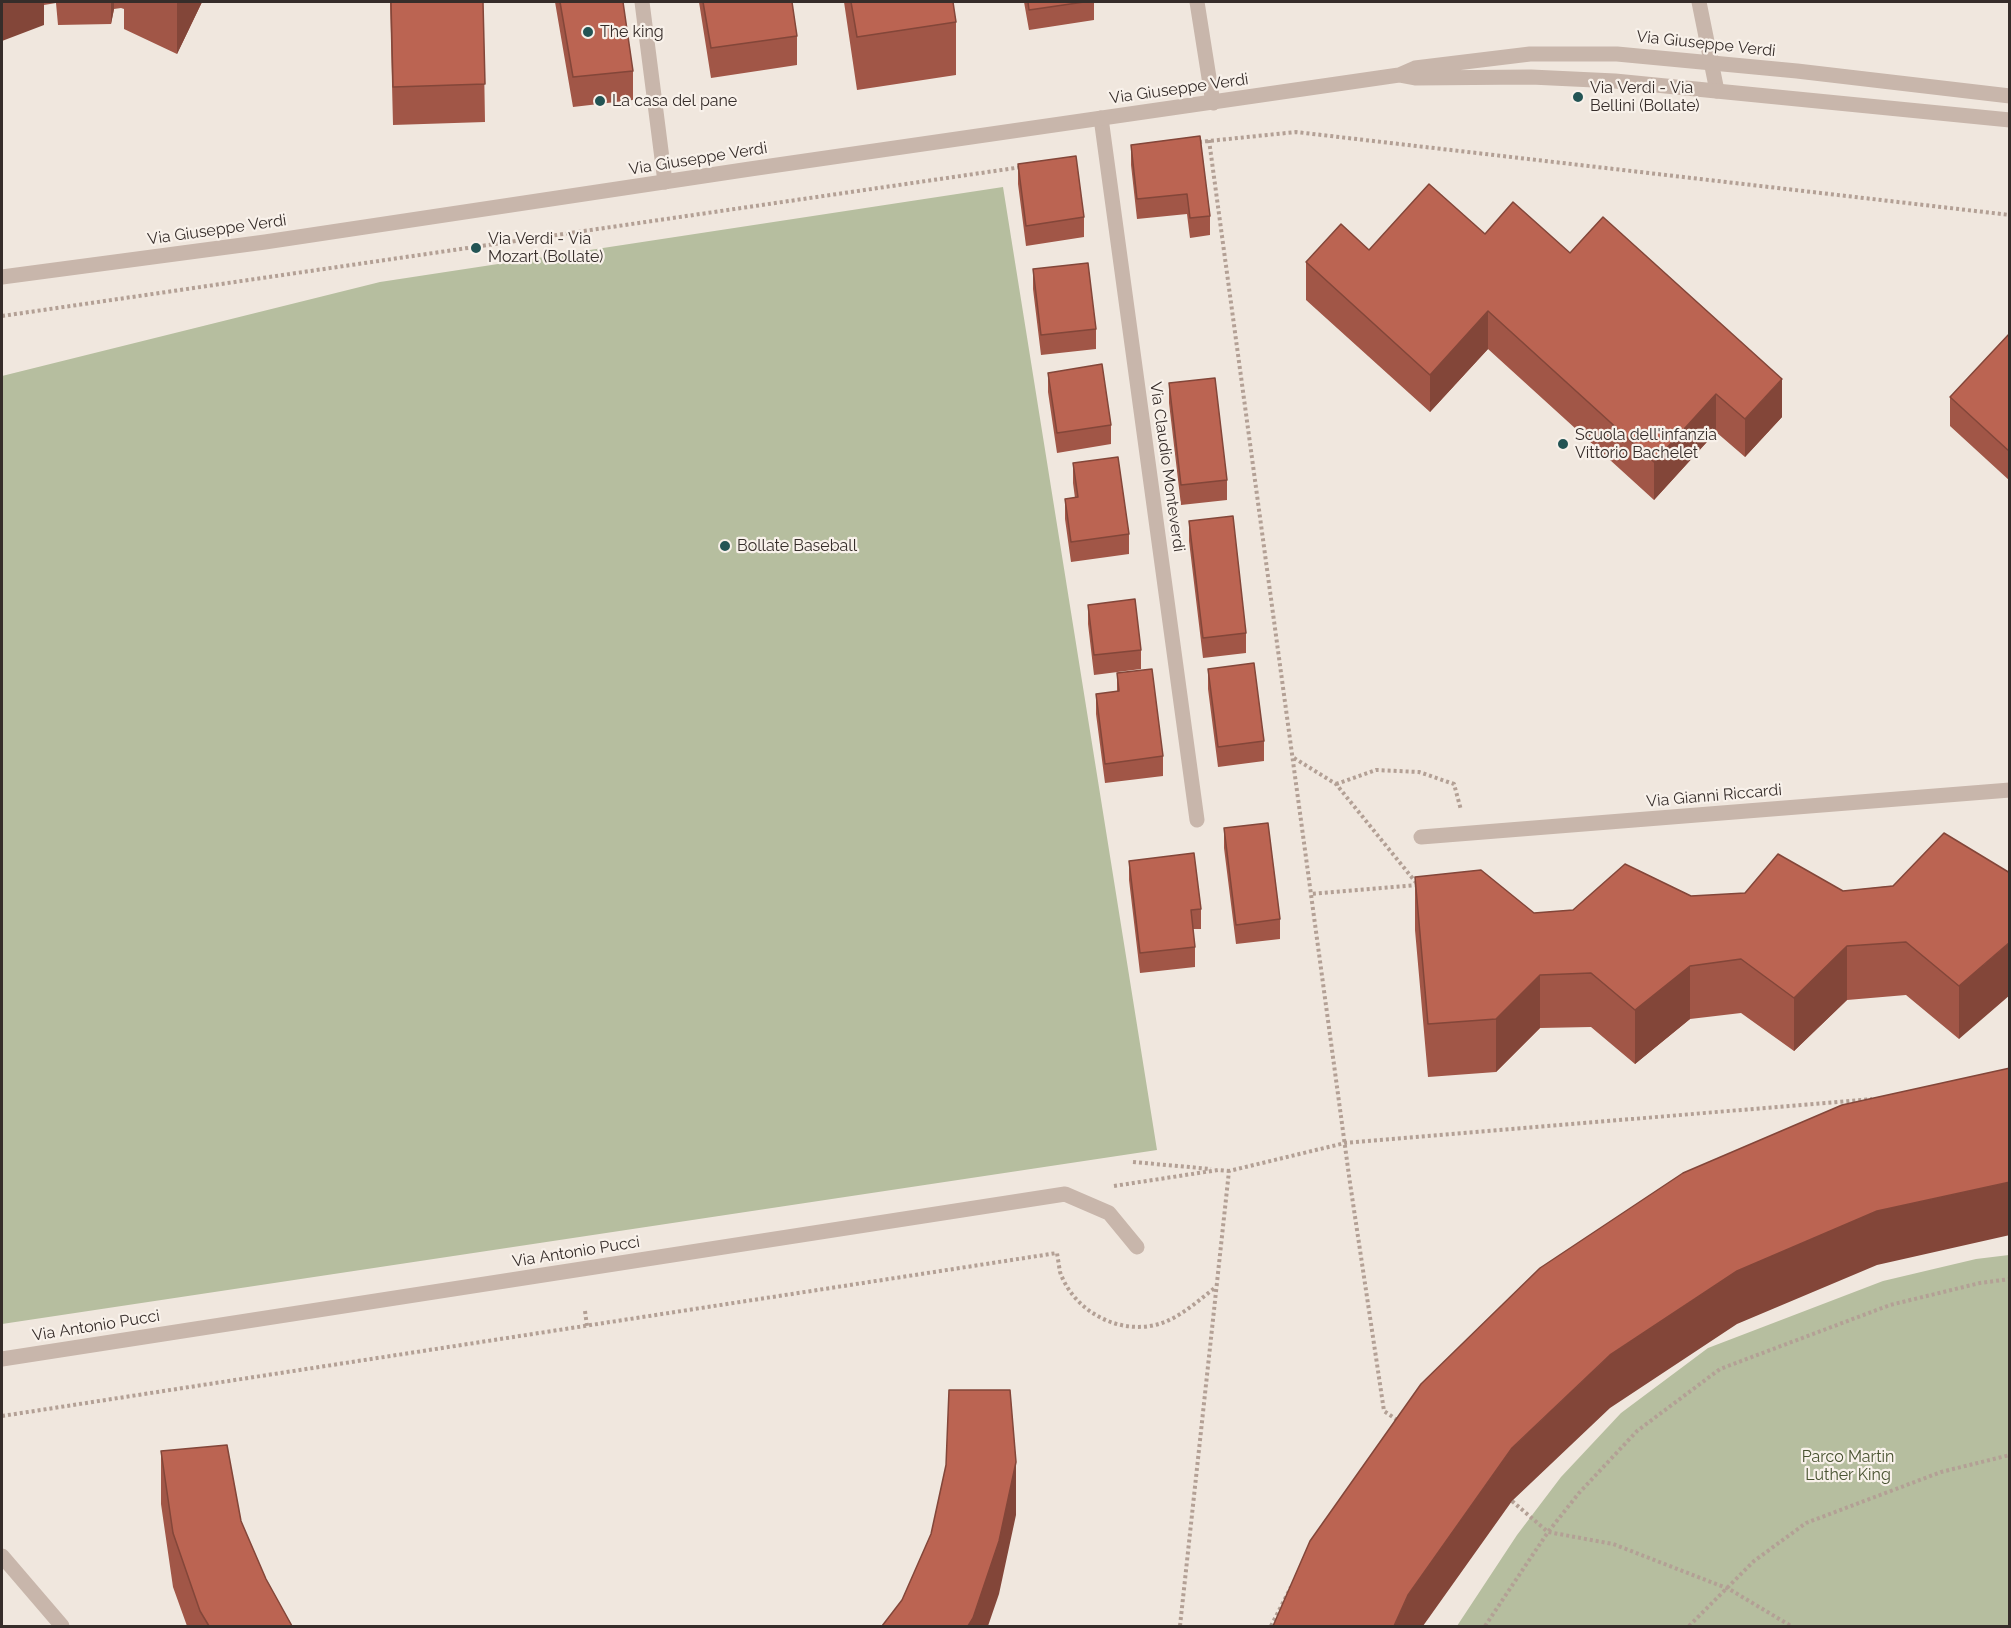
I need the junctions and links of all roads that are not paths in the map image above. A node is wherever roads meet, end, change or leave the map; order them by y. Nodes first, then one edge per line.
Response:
1 (642, 2) edge
2 (1197, 2) edge
3 (1699, 2) edge
4 (1712, 62) junction
5 (1399, 75) junction
6 (1717, 91) junction
7 (2010, 96) edge
8 (1213, 102) junction
9 (1101, 118) junction
10 (2010, 120) edge
11 (665, 182) junction
12 (2, 278) edge
13 (2010, 790) edge
14 (1197, 820) dead end
15 (1421, 837) dead end
16 (1137, 1247) dead end
17 (2, 1359) edge
18 (2, 1556) edge
19 (62, 1626) edge

1 - 11 street
2 - 8 street
3 - 4 street
4 - 5 street, Via Giuseppe Verdi
4 - 6 street
4 - 7 street, Via Giuseppe Verdi
5 - 6 street, Via Giuseppe Verdi
5 - 8 street, Via Giuseppe Verdi
6 - 10 street, Via Giuseppe Verdi
8 - 9 street, Via Giuseppe Verdi
9 - 11 street, Via Giuseppe Verdi
9 - 14 street, Via Claudio Monteverdi
11 - 12 street, Via Giuseppe Verdi
13 - 15 street, Via Gianni Riccardi
16 - 17 street, Via Antonio Pucci
18 - 19 street

